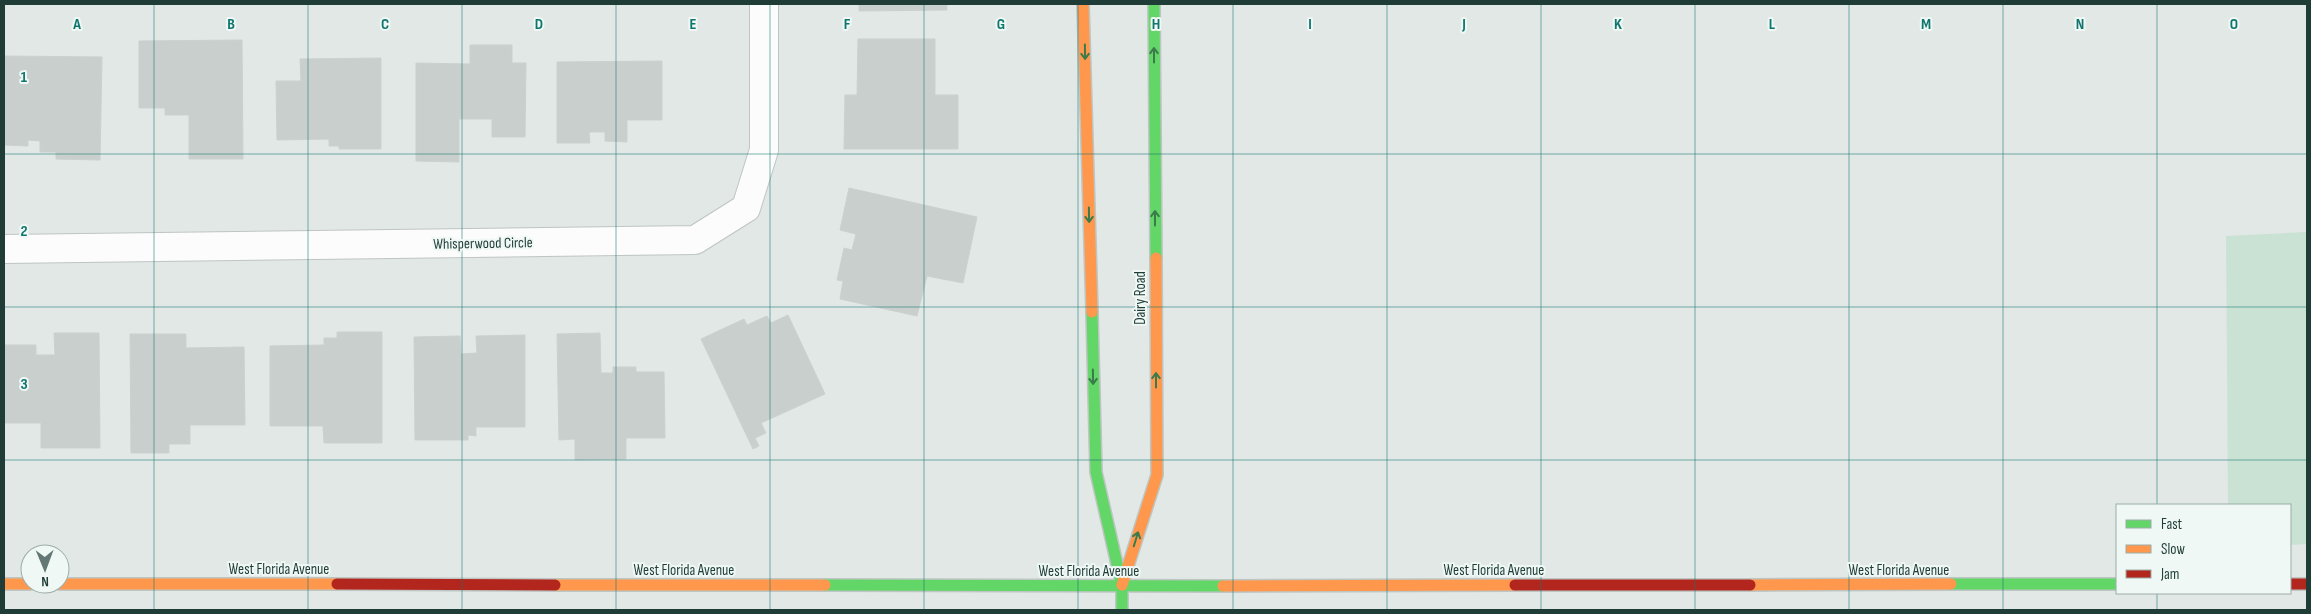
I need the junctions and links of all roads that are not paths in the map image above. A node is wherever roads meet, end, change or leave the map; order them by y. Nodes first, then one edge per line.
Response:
1 (764, 4) edge
2 (1083, 4) edge
3 (1154, 4) edge
4 (4, 249) edge
5 (4, 584) edge
6 (20, 584) edge
7 (70, 584) edge
8 (2116, 584) edge
9 (2291, 584) edge
10 (2307, 584) edge
11 (1122, 586) junction
12 (1122, 610) edge

1 - 4 street, Whisperwood Circle
2 -> 11 street, Dairy Road
11 -> 3 street, Dairy Road
5 - 6 street
7 - 11 street, West Florida Avenue
8 - 11 street, West Florida Avenue
9 - 10 street
11 - 12 street, Dairy Road

